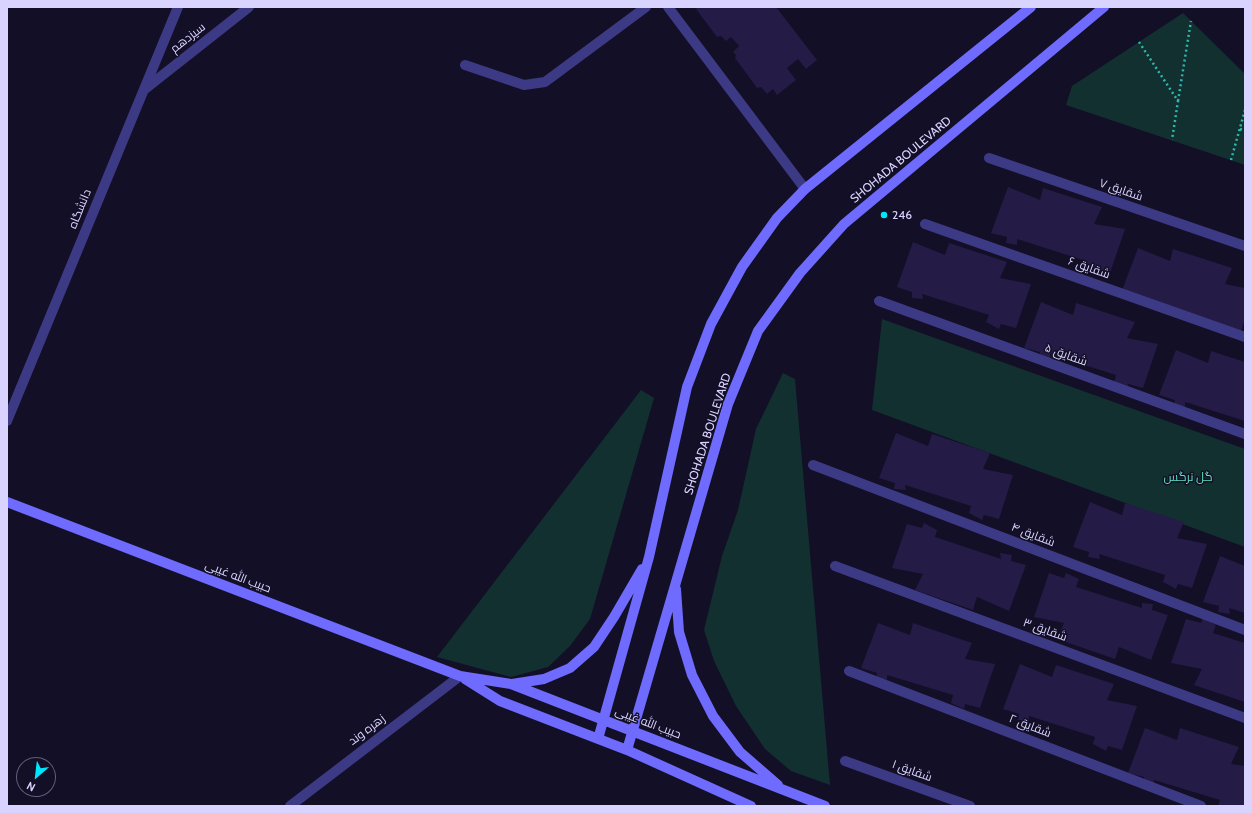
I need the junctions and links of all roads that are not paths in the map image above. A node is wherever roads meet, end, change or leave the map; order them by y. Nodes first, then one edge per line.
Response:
1 (178, 7) edge
2 (249, 7) edge
3 (646, 7) edge
4 (668, 7) edge
5 (1031, 7) edge
6 (1103, 7) edge
7 (1108, 7) edge
8 (465, 65) dead end
9 (144, 90) junction
10 (989, 158) dead end
11 (805, 189) junction
12 (924, 224) dead end
13 (1245, 246) edge
14 (879, 302) dead end
15 (1245, 337) edge
16 (7, 421) edge
17 (1245, 434) edge
18 (813, 465) dead end
19 (7, 502) edge
20 (650, 557) junction
21 (835, 566) dead end
22 (675, 582) junction
23 (1245, 630) edge
24 (849, 671) dead end
25 (460, 676) junction
26 (511, 684) junction
27 (1245, 718) edge
28 (603, 720) junction
29 (632, 731) junction
30 (598, 739) junction
31 (627, 750) junction
32 (845, 760) dead end
33 (783, 790) junction
34 (290, 806) edge
35 (751, 806) edge
36 (825, 806) edge
37 (970, 806) edge
38 (1201, 806) edge

1 - 9 street, دانشگاه
2 - 9 street, سیزدهم
3 - 8 street
4 - 11 street
5 - 11 street, SHOHADA BOULEVARD
6 - 7 street
6 - 22 street, SHOHADA BOULEVARD
9 - 16 street, دانشگاه
10 - 13 street, شقایق ۷
11 - 20 street, SHOHADA BOULEVARD
12 - 15 street, شقایق ۶
14 - 17 street, شقایق ۵
18 - 23 street, شقایق ۴
19 - 25 street, حبیب الله غیبی
20 - 26 street
20 - 28 street, SHOHADA BOULEVARD
21 - 27 street, شقایق ۳
22 - 29 street, SHOHADA BOULEVARD
22 - 33 street
24 - 38 street, شقایق ۲
25 - 26 street, حبیب الله غیبی
25 - 30 street, حبیب الله غیبی
25 - 34 street, زهره وند
26 - 28 street, حبیب الله غیبی
28 - 29 street, حبیب الله غیبی
28 - 30 street, SHOHADA BOULEVARD
29 - 31 street, SHOHADA BOULEVARD
29 - 33 street, حبیب الله غیبی
30 - 31 street, حبیب الله غیبی
31 - 35 street, حبیب الله غیبی
32 - 37 street, شقایق ۱
33 - 36 street, حبیب الله غیبی

